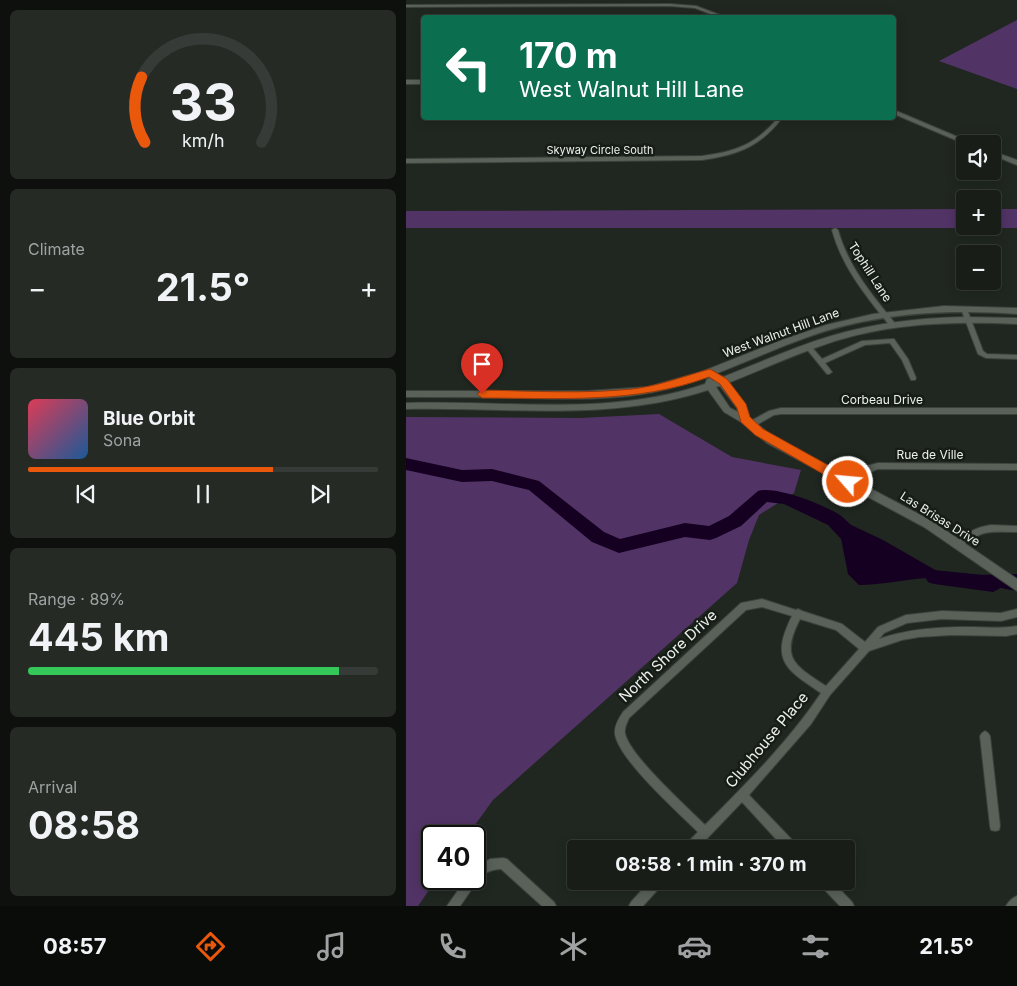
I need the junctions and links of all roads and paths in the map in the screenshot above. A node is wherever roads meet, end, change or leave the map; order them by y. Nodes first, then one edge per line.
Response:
1 (406, 6) edge
2 (718, 15) edge
3 (406, 81) edge
4 (421, 81) edge
5 (896, 113) edge
6 (896, 119) edge
7 (778, 120) edge
8 (956, 138) edge
9 (956, 144) edge
10 (1001, 157) edge
11 (406, 161) edge
12 (1017, 163) edge
13 (1001, 164) edge
14 (1017, 170) edge
15 (835, 230) dead end
16 (964, 308) junction
17 (1017, 311) edge
18 (884, 314) junction
19 (968, 318) junction
20 (1017, 321) edge
21 (892, 324) junction
22 (808, 347) junction
23 (1017, 357) edge
24 (821, 362) junction
25 (710, 372) junction
26 (829, 372) dead end
27 (913, 378) dead end
28 (724, 381) junction
29 (710, 386) junction
30 (406, 394) edge
31 (406, 406) edge
32 (1017, 411) edge
33 (747, 422) junction
34 (1017, 467) edge
35 (848, 482) junction
36 (1017, 529) edge
37 (958, 545) junction
38 (1017, 586) edge
39 (798, 613) junction
40 (1017, 613) edge
41 (1017, 630) edge
42 (865, 648) junction
43 (827, 692) junction
44 (985, 736) dead end
45 (742, 795) junction
46 (995, 826) dead end
47 (705, 832) junction
48 (697, 840) edge
49 (784, 840) edge
50 (486, 867) edge
51 (464, 890) edge
52 (650, 890) edge
53 (833, 890) edge
54 (1017, 901) edge
55 (453, 906) edge
56 (550, 906) edge
57 (635, 906) edge
58 (848, 906) edge
59 (1012, 906) edge

1 - 2 street
3 - 4 main road
5 - 8 main road
6 - 9 main road
7 - 11 street, Skyway Circle South
10 - 12 main road
13 - 14 main road
15 - 18 street, Tophill Lane
16 - 17 main road, West Walnut Hill Lane
16 - 18 main road, West Walnut Hill Lane
16 - 19 street
18 - 21 street, Tophill Lane
18 - 25 main road, West Walnut Hill Lane
19 - 20 main road, West Walnut Hill Lane
19 - 21 main road, West Walnut Hill Lane
19 - 23 street
21 - 22 main road, West Walnut Hill Lane
22 - 24 street
22 - 28 main road, West Walnut Hill Lane
24 - 26 street
24 - 27 street
25 - 28 main road
25 - 29 main road
25 - 30 main road, West Walnut Hill Lane
28 - 29 main road, West Walnut Hill Lane
28 - 33 main road
29 - 31 main road, West Walnut Hill Lane
29 - 33 main road, Las Brisas Drive
32 - 33 street, Corbeau Drive
33 - 35 main road, Las Brisas Drive
34 - 35 street, Rue de Ville
35 - 37 main road, Las Brisas Drive
36 - 37 street
37 - 38 main road, Las Brisas Drive
39 - 42 street, North Shore Drive
39 - 43 street
39 - 47 street, North Shore Drive
40 - 42 street, Clubhouse Place
41 - 42 street, Clubhouse Place
42 - 43 street, Clubhouse Place
43 - 45 street, Clubhouse Place
44 - 46 street
45 - 47 street, Clubhouse Place
45 - 49 street
47 - 48 street, Clubhouse Place
50 - 56 street
51 - 55 street
52 - 57 street
53 - 58 street
54 - 59 street

